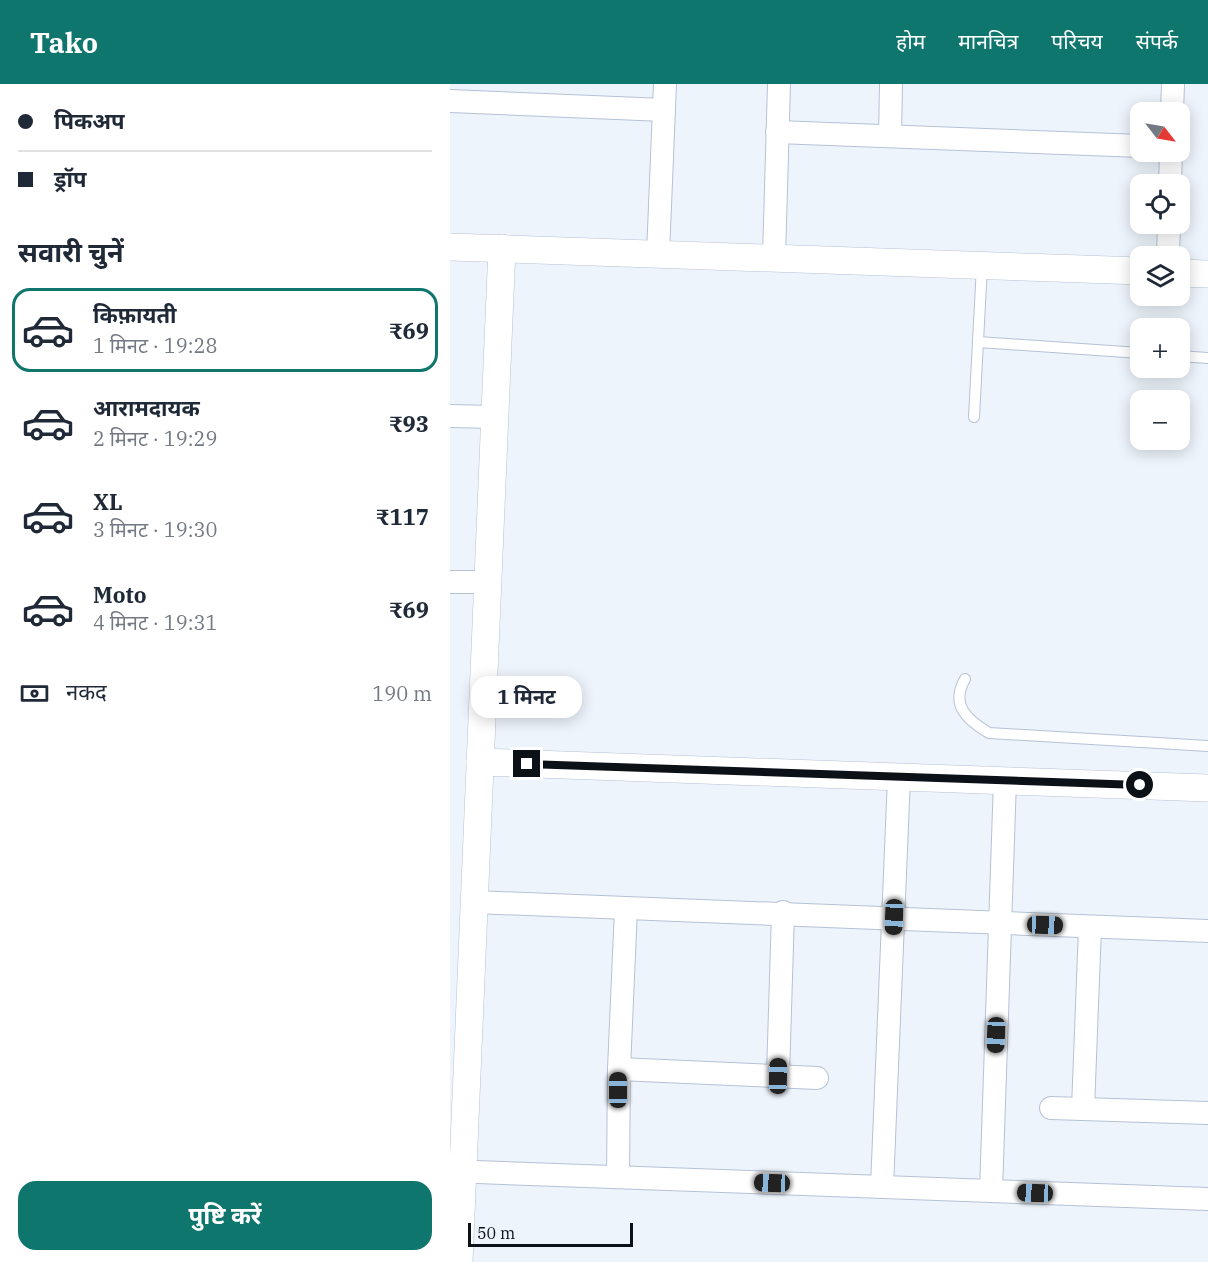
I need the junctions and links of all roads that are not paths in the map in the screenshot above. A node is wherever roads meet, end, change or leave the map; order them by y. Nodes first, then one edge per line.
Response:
1 (665, 84) edge
2 (779, 84) edge
3 (891, 84) edge
4 (1173, 84) edge
5 (450, 101) edge
6 (1172, 102) edge
7 (664, 110) junction
8 (777, 132) junction
9 (890, 136) junction
10 (1130, 146) edge
11 (450, 247) edge
12 (502, 249) junction
13 (658, 254) junction
14 (774, 258) junction
15 (982, 266) junction
16 (1130, 271) edge
17 (1190, 273) edge
18 (1208, 274) edge
19 (978, 342) junction
20 (1130, 352) edge
21 (1190, 357) edge
22 (1208, 358) edge
23 (450, 416) edge
24 (494, 417) junction
25 (974, 417) dead end
26 (450, 582) edge
27 (488, 582) junction
28 (965, 679) dead end
29 (1208, 746) edge
30 (480, 762) junction
31 (899, 777) junction
32 (1005, 780) junction
33 (1208, 788) edge
34 (474, 902) junction
35 (626, 908) junction
36 (783, 912) junction
37 (894, 917) junction
38 (1000, 924) junction
39 (1090, 927) junction
40 (1208, 931) edge
41 (619, 1069) junction
42 (778, 1076) junction
43 (817, 1078) dead end
44 (1051, 1108) dead end
45 (1083, 1109) junction
46 (1208, 1113) edge
47 (456, 1171) edge
48 (618, 1177) junction
49 (882, 1187) junction
50 (991, 1191) junction
51 (1208, 1199) edge
52 (459, 1262) edge

1 - 7 street
2 - 8 street
3 - 9 street
4 - 6 street
5 - 7 street
7 - 13 street
8 - 9 street
8 - 14 street
9 - 10 street
11 - 12 street
12 - 13 street
12 - 24 street
13 - 14 street
14 - 15 street
15 - 16 street
15 - 19 lane
17 - 18 street
19 - 20 lane
19 - 25 lane
21 - 22 lane
23 - 24 street
24 - 27 street
26 - 27 street
27 - 30 street
28 - 29 lane
30 - 31 street
30 - 34 street
31 - 32 street
31 - 37 street
32 - 33 street
32 - 38 street
34 - 35 street
34 - 47 street
35 - 36 street
35 - 41 street
36 - 37 street
36 - 42 street
37 - 38 street
37 - 49 street
38 - 39 street
38 - 50 street
39 - 40 street
39 - 45 street
41 - 42 street
41 - 48 street
42 - 43 street
44 - 45 street
45 - 46 street
47 - 48 street
47 - 52 street
48 - 49 street
49 - 50 street
50 - 51 street

